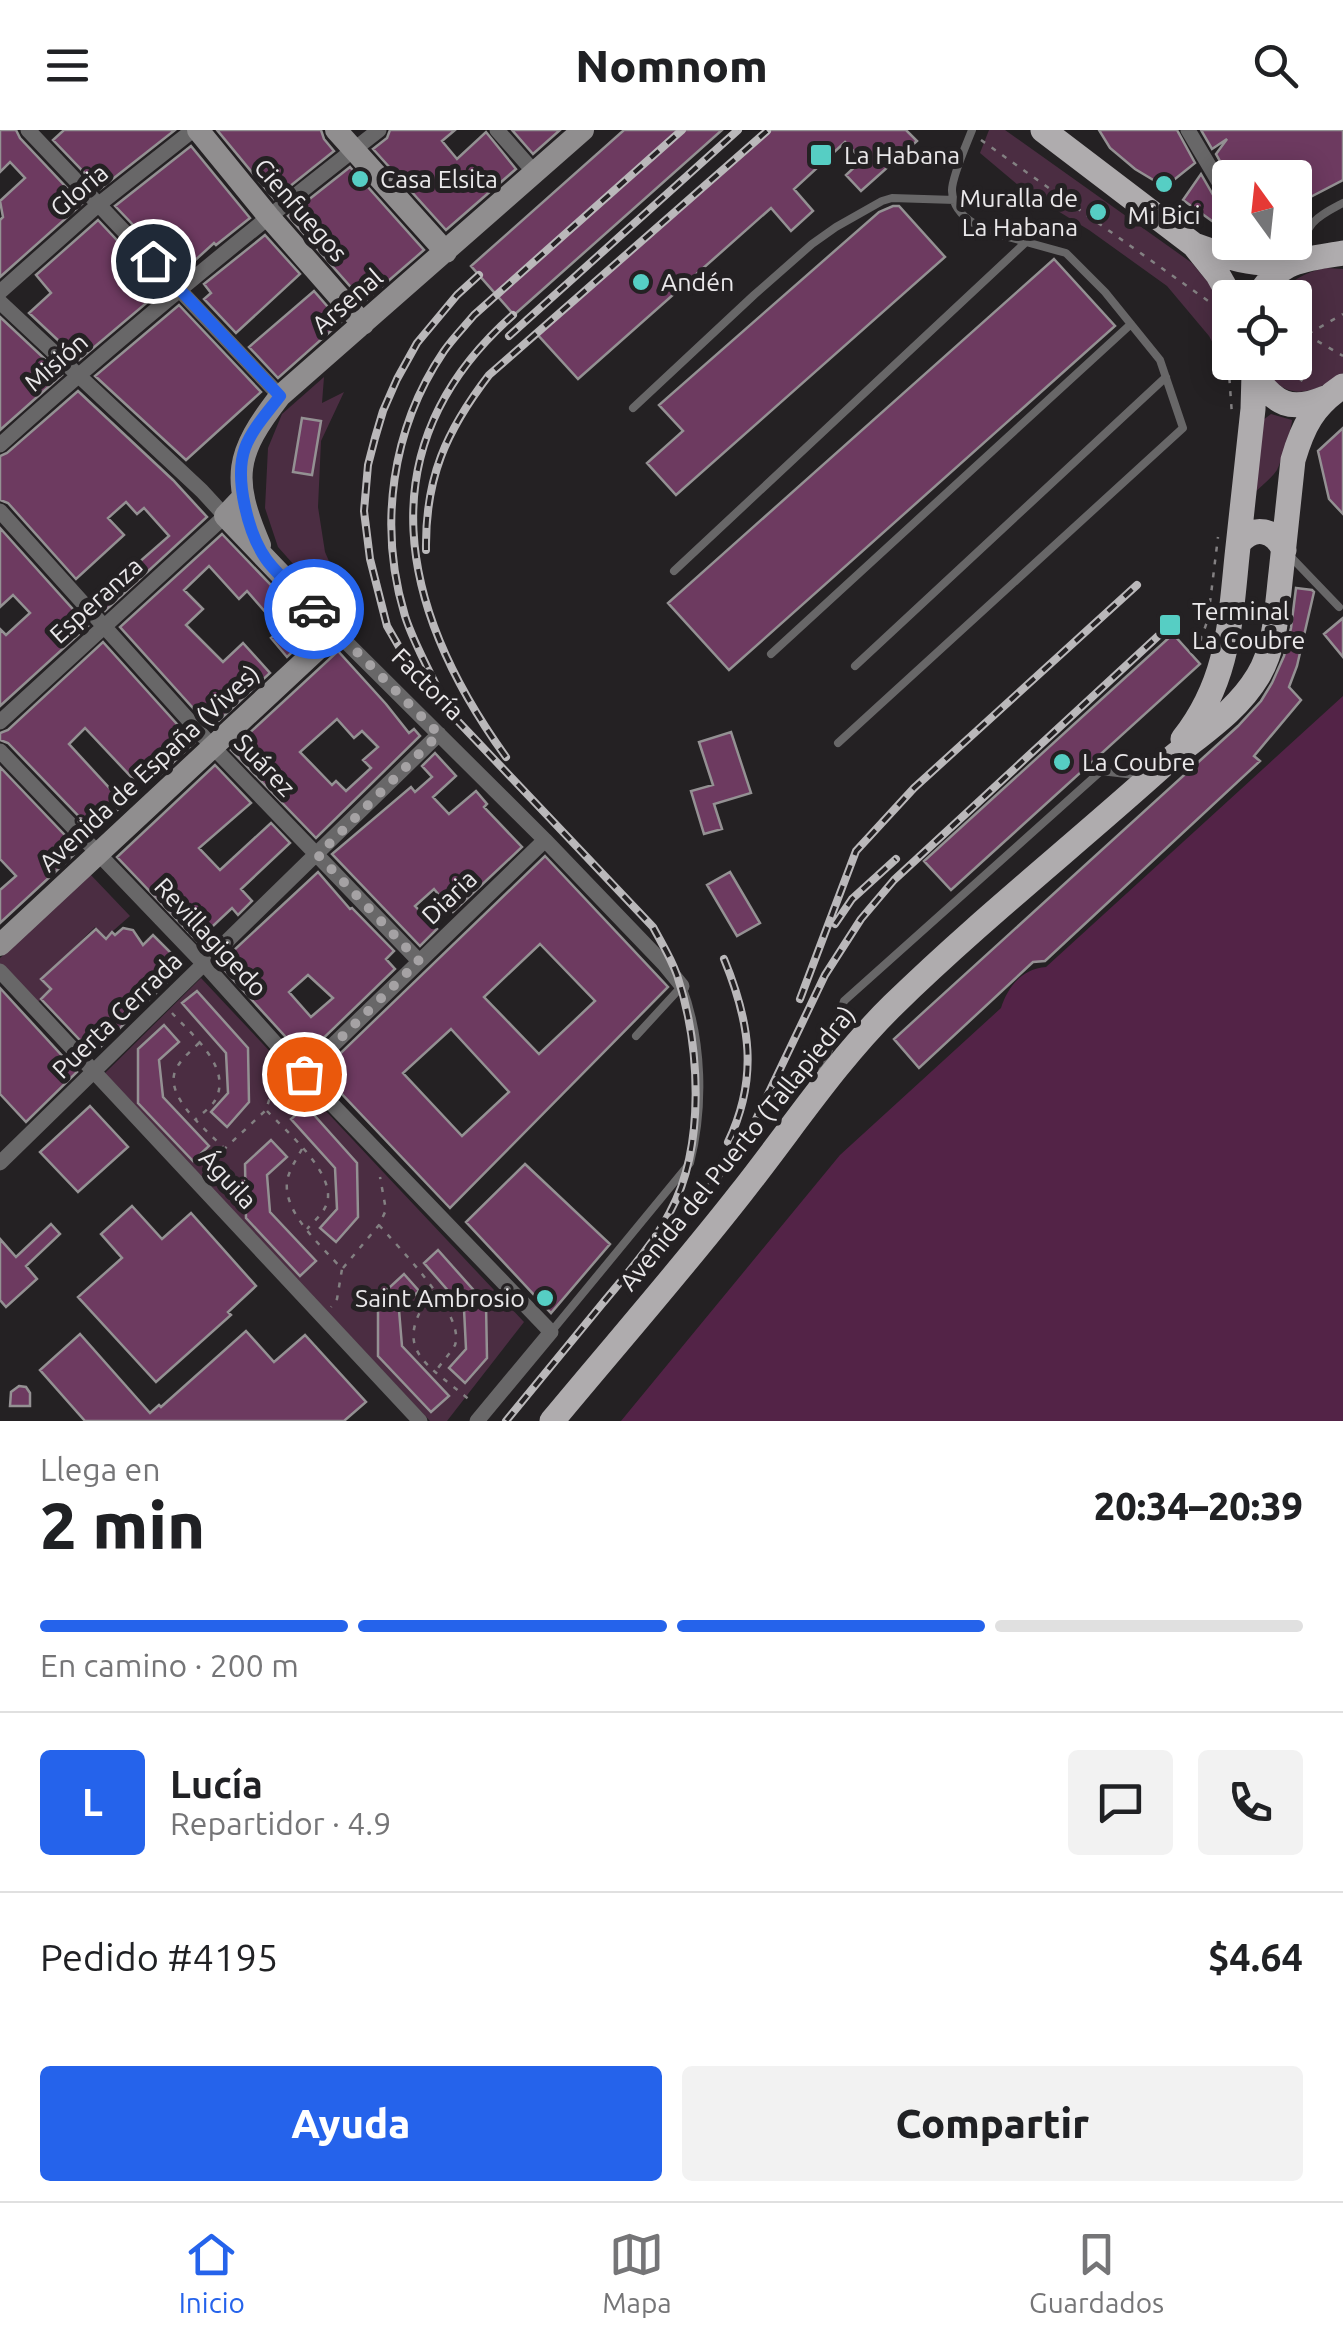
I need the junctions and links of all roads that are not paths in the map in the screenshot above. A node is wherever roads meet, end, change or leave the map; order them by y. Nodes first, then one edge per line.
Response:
1 (28, 130) edge
2 (195, 130) edge
3 (336, 130) edge
4 (379, 130) edge
5 (497, 130) edge
6 (582, 130) edge
7 (1188, 130) edge
8 (972, 131) edge
9 (1052, 132) edge
10 (354, 150) junction
11 (1212, 171) edge
12 (534, 173) junction
13 (955, 200) junction
14 (1343, 203) edge
15 (98, 205) junction
16 (269, 217) junction
17 (1312, 224) edge
18 (1026, 242) junction
19 (1194, 245) junction
20 (1212, 251) edge
21 (446, 252) junction
22 (1341, 254) edge
23 (1312, 256) edge
24 (1221, 280) edge
25 (180, 289) junction
26 (0, 292) edge
27 (0, 302) edge
28 (363, 324) junction
29 (1131, 324) junction
30 (78, 375) junction
31 (1166, 377) junction
32 (1252, 380) edge
33 (1261, 380) edge
34 (1334, 392) edge
35 (280, 396) junction
36 (632, 408) dead end
37 (0, 445) edge
38 (242, 498) junction
39 (0, 511) edge
40 (225, 516) junction
41 (1232, 541) junction
42 (1283, 555) junction
43 (266, 558) junction
44 (674, 571) dead end
45 (1339, 606) dead end
46 (104, 627) junction
47 (336, 632) junction
48 (772, 654) dead end
49 (855, 666) dead end
50 (0, 722) edge
51 (439, 734) junction
52 (838, 743) dead end
53 (212, 746) junction
54 (0, 751) edge
55 (1156, 772) junction
56 (545, 840) junction
57 (96, 854) junction
58 (318, 855) junction
59 (0, 945) edge
60 (419, 961) junction
61 (205, 965) junction
62 (0, 971) edge
63 (682, 986) junction
64 (636, 1036) dead end
65 (94, 1073) junction
66 (304, 1074) junction
67 (817, 1091) junction
68 (0, 1163) edge
69 (551, 1332) junction
70 (481, 1417) edge
71 (420, 1421) edge
72 (552, 1421) edge

1 - 15 street
2 - 15 street, Gloria
2 - 16 street, Cienfuegos
3 - 10 street
4 - 10 street, Misión
5 - 12 street
6 - 12 street, Arsenal
7 - 11 street
8 - 13 lane
9 - 19 main road
10 - 16 street, Misión
10 - 21 street
12 - 21 street, Arsenal
13 - 18 lane
13 - 36 lane
14 - 17 lane
15 - 25 street
15 - 26 street, Gloria
16 - 25 street, Misión
16 - 28 street, Cienfuegos
18 - 29 lane
18 - 44 lane
19 - 20 main road
19 - 24 main road
21 - 28 street, Arsenal
22 - 23 main road
25 - 30 street, Misión
25 - 35 street
27 - 30 street, Factoría
28 - 35 street, Arsenal
29 - 31 lane
29 - 48 lane
30 - 37 street, Misión
30 - 40 street, Factoría
31 - 49 lane
31 - 52 lane
32 - 41 main road
33 - 34 main road
34 - 42 main road
35 - 38 street, Arsenal
38 - 40 street
38 - 43 street, Arsenal
39 - 46 street, Suárez
40 - 43 street, Factoría
40 - 46 street, Esperanza
41 - 42 main road
41 - 42 main road
41 - 55 main road
42 - 45 lane
42 - 55 main road
43 - 47 street, Factoría
46 - 50 street, Esperanza
46 - 53 street, Suárez
47 - 51 street, Factoría
47 - 53 street, Avenida de España (Vives)
51 - 56 street, Factoría
51 - 58 street, Puerta Cerrada
53 - 57 street, Avenida de España (Vives)
53 - 58 street, Suárez
54 - 57 street, Revillagigedo
55 - 67 main road, Avenida del Puerto (Tallapiedra)
55 - 67 lane
56 - 60 street, Diaria
56 - 63 street, Factoría
57 - 59 street, Avenida de España (Vives)
57 - 61 street, Revillagigedo
58 - 60 street, Suárez
58 - 61 street, Puerta Cerrada
60 - 66 street, Diaria
61 - 65 street, Puerta Cerrada
61 - 66 street, Revillagigedo
62 - 65 street, Águila
63 - 64 lane
63 - 69 lane
65 - 68 street, Puerta Cerrada
65 - 71 street, Águila
66 - 69 street, Revillagigedo
67 - 72 main road, Avenida del Puerto (Tallapiedra)
69 - 70 street

